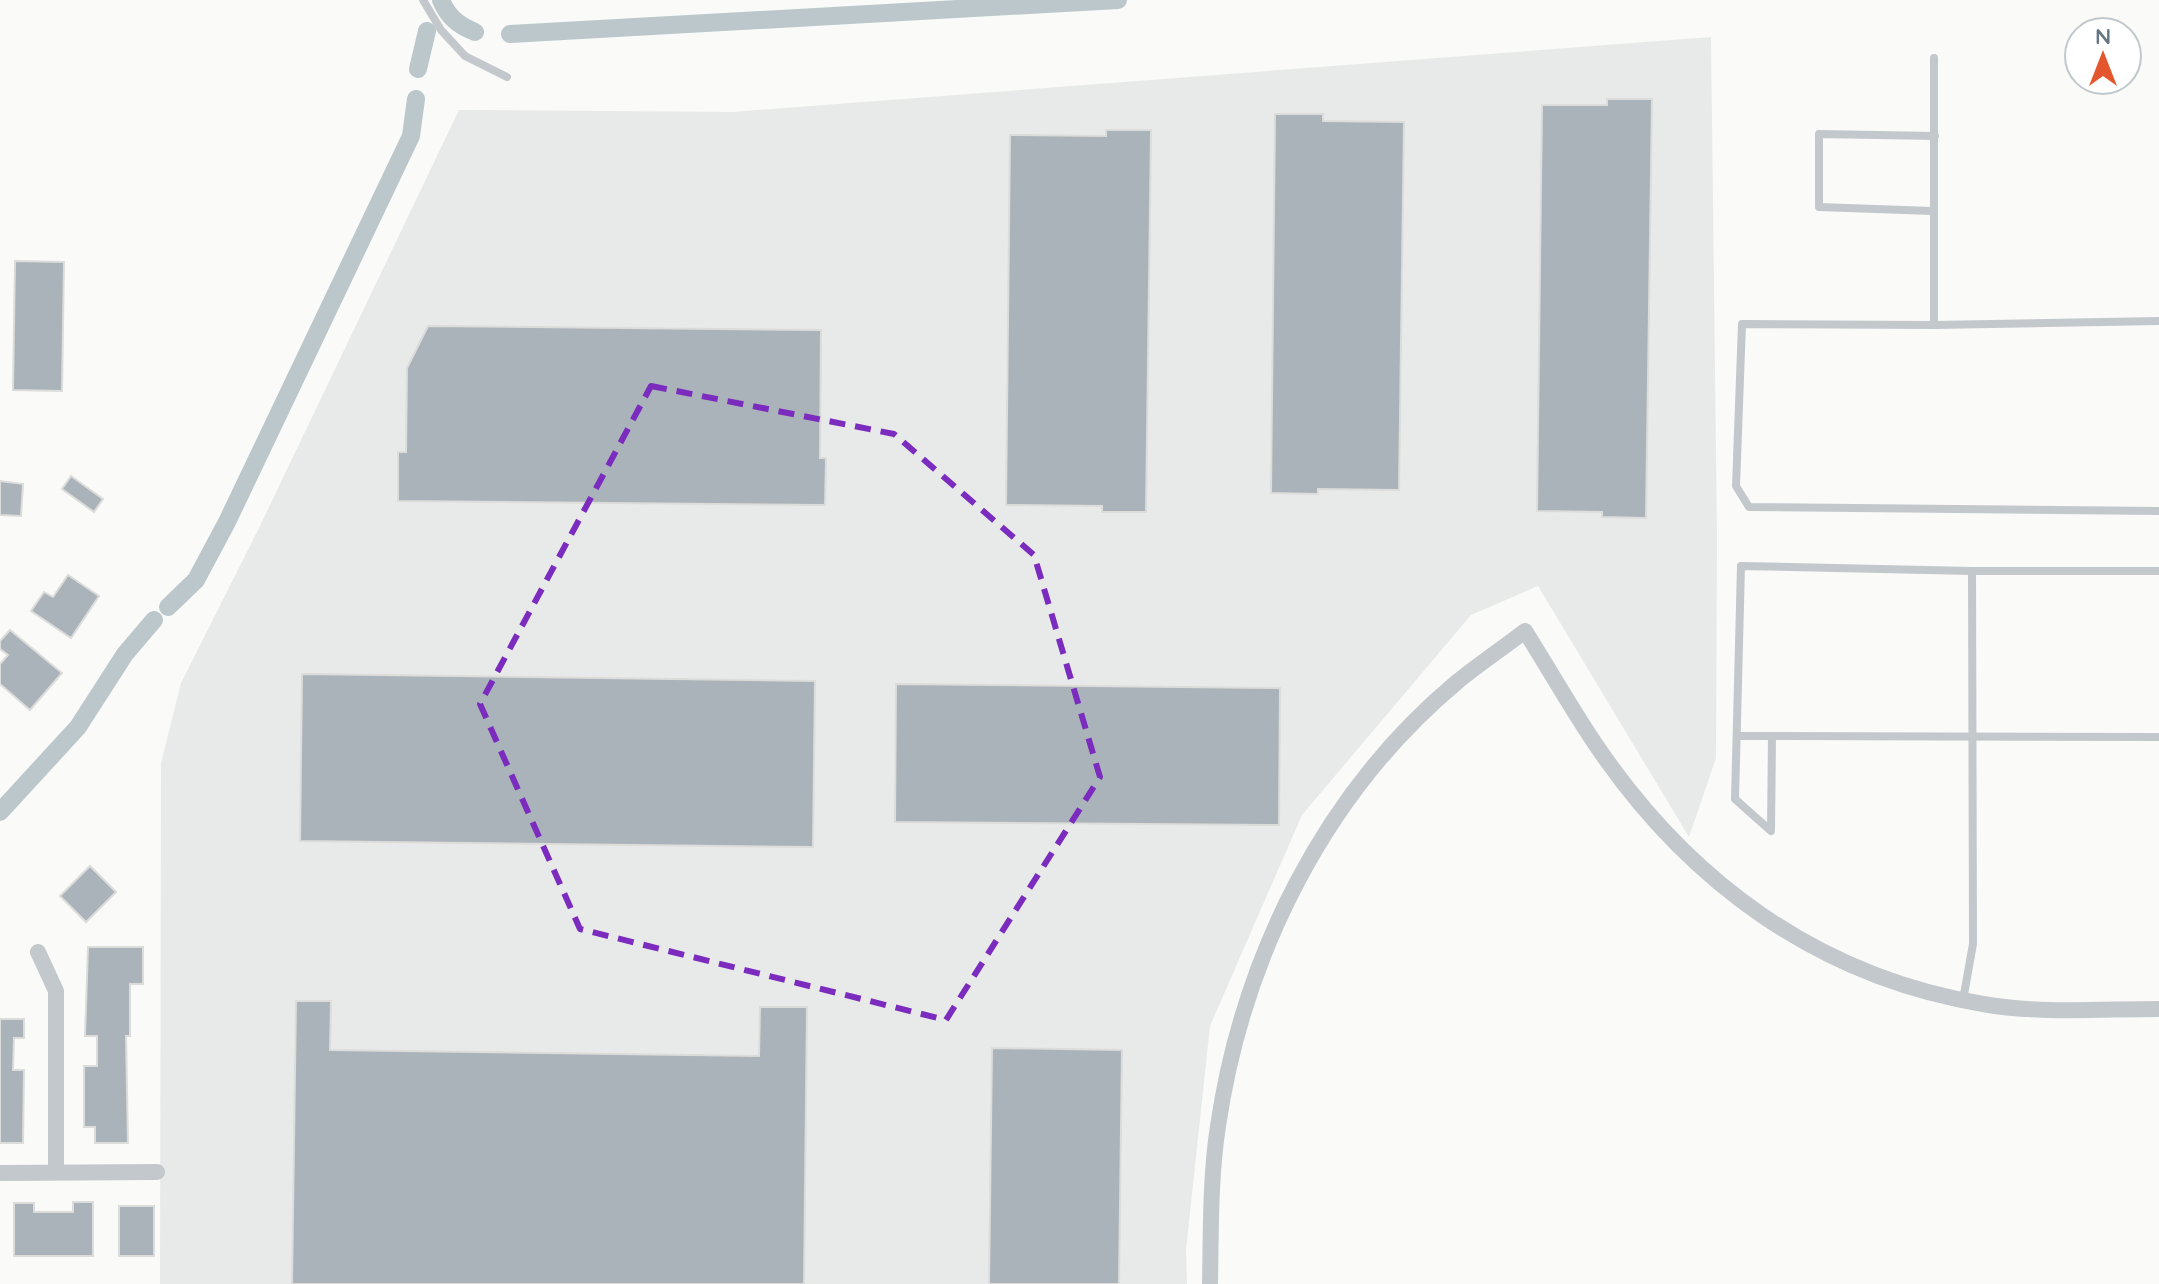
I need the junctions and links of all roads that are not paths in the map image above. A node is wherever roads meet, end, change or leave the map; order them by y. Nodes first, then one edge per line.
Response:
1 (423, 0) edge
2 (1934, 58) dead end
3 (507, 77) dead end
4 (1935, 136) junction
5 (1932, 211) junction
6 (2159, 321) edge
7 (1934, 325) junction
8 (2159, 511) edge
9 (1972, 571) junction
10 (2159, 571) edge
11 (1737, 736) junction
12 (1772, 736) junction
13 (1972, 736) junction
14 (2159, 737) edge
15 (38, 952) dead end
16 (1963, 1000) junction
17 (2159, 1009) edge
18 (56, 1172) junction
19 (157, 1172) dead end
20 (0, 1173) edge
21 (1210, 1284) edge

1 - 3 lane
2 - 4 lane
4 - 5 lane
4 - 5 lane
5 - 7 lane
6 - 7 lane
7 - 8 lane
9 - 10 lane
9 - 11 lane
9 - 13 lane
11 - 12 lane
11 - 12 lane
12 - 13 lane
13 - 14 lane
13 - 16 lane
15 - 18 street
16 - 17 street
16 - 21 street
18 - 19 street
18 - 20 street

